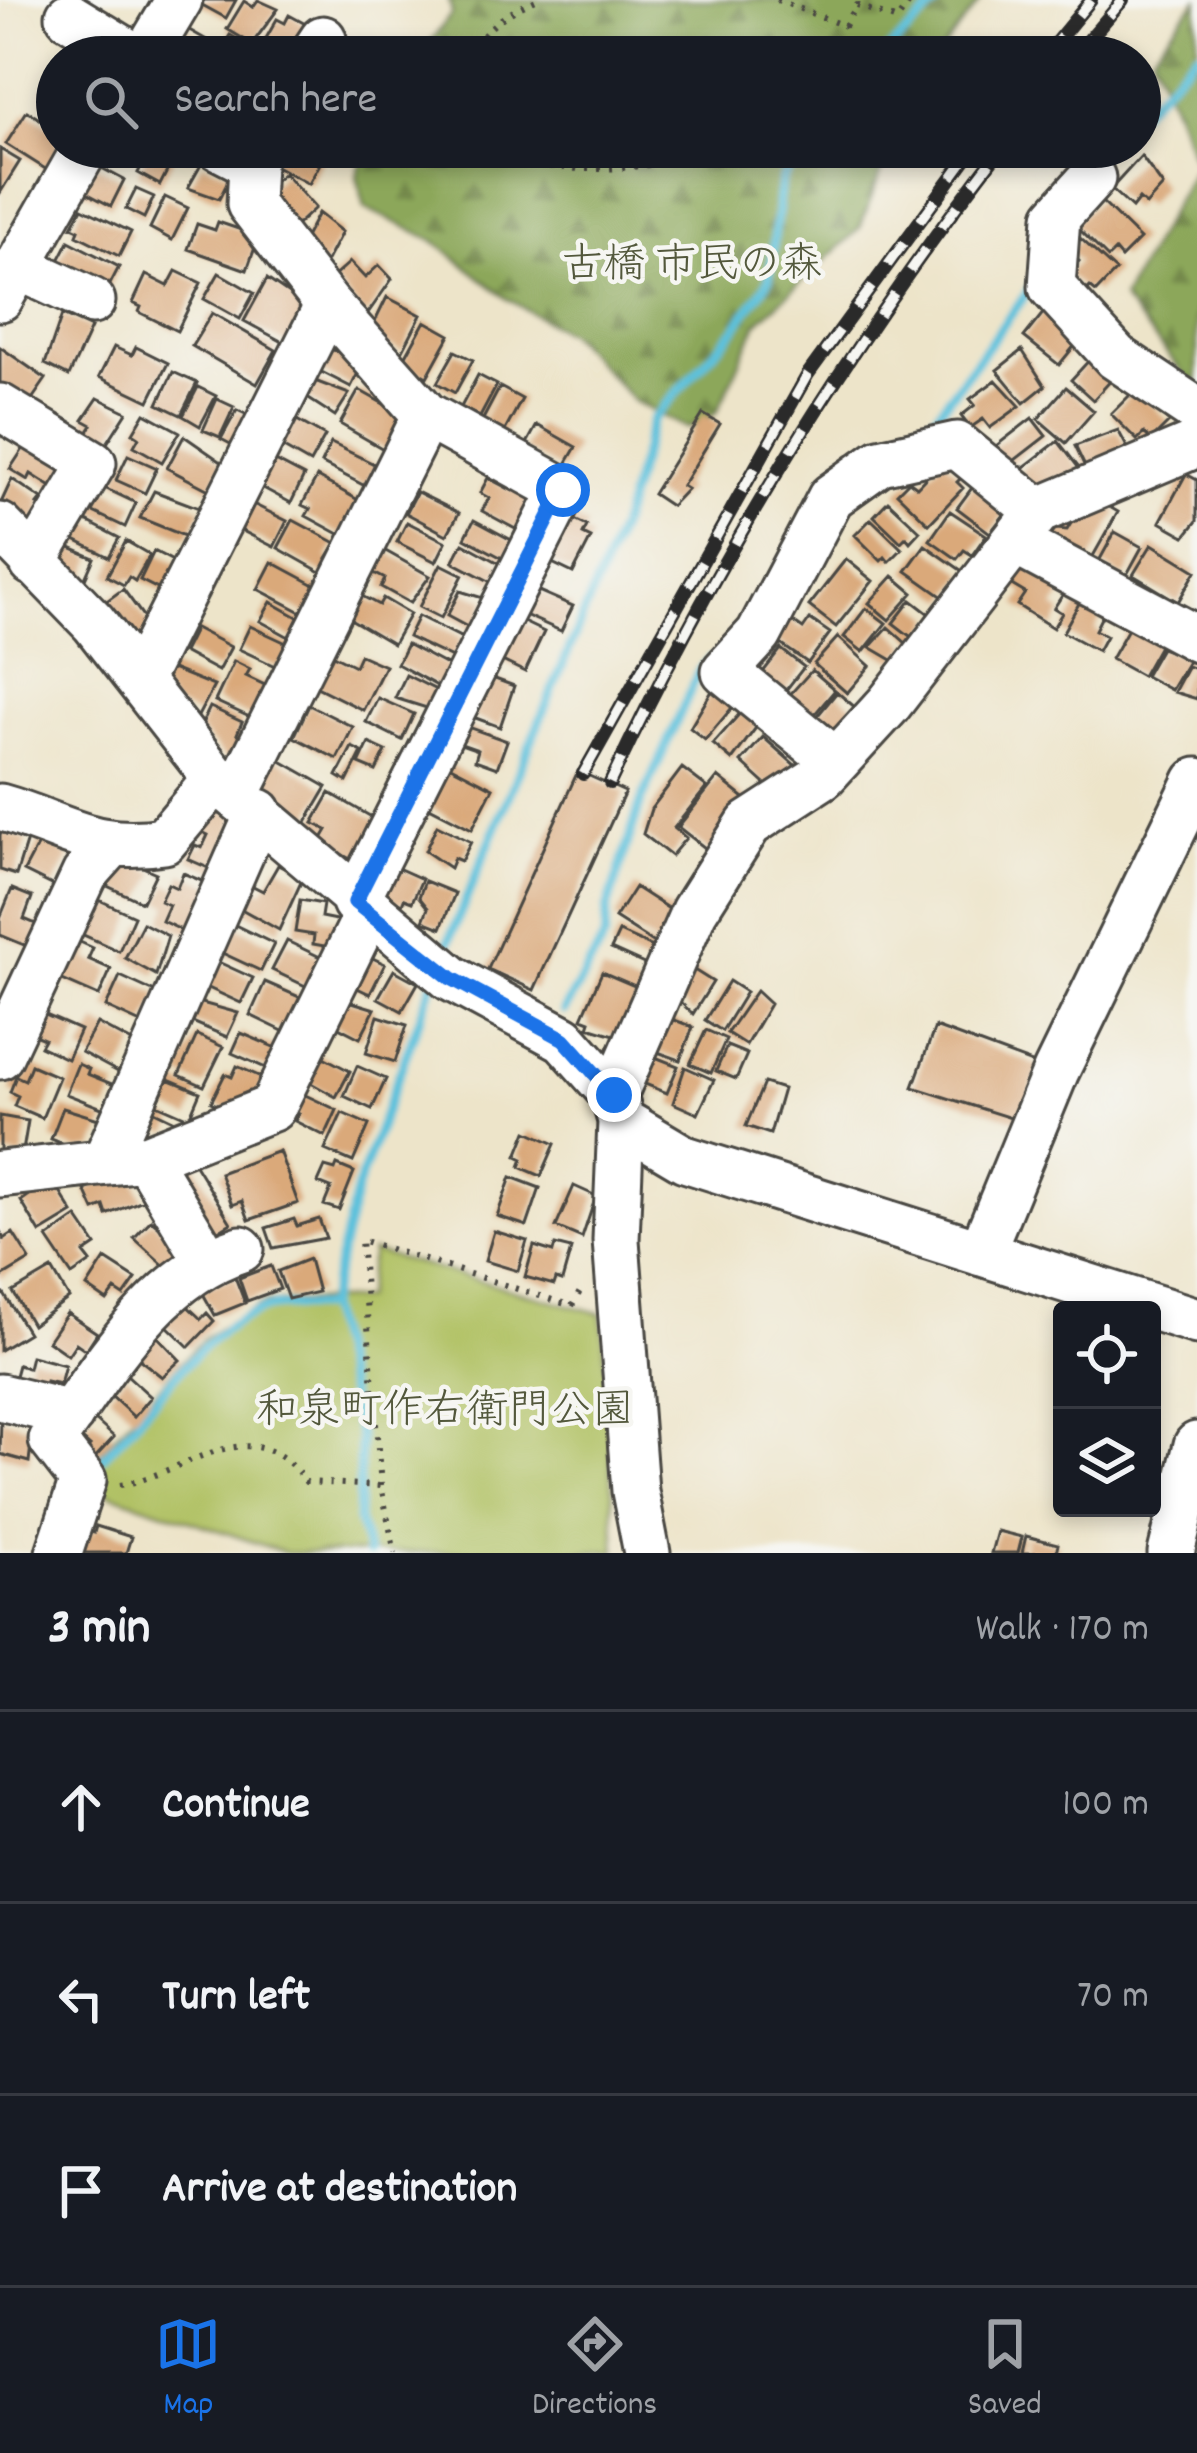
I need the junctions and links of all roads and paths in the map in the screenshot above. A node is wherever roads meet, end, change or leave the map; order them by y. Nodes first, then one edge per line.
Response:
1 (178, 0) edge
2 (777, 0) edge
3 (911, 0) edge
4 (532, 1) edge
5 (69, 16) dead end
6 (845, 26) junction
7 (104, 36) edge
8 (154, 36) edge
9 (483, 36) edge
10 (846, 36) edge
11 (74, 168) edge
12 (252, 168) edge
13 (1092, 178) dead end
14 (9, 282) edge
15 (92, 301) dead end
16 (328, 305) junction
17 (0, 407) edge
18 (1197, 411) edge
19 (427, 415) junction
20 (1197, 445) edge
21 (0, 526) edge
22 (1026, 526) junction
23 (33, 562) junction
24 (1197, 639) edge
25 (140, 678) junction
26 (835, 761) junction
27 (1197, 781) edge
28 (237, 796) junction
29 (0, 807) edge
30 (110, 846) junction
31 (362, 907) junction
32 (0, 1056) edge
33 (617, 1108) junction
34 (125, 1160) junction
35 (0, 1174) edge
36 (981, 1253) junction
37 (592, 1269) dead end
38 (1197, 1321) edge
39 (0, 1396) edge
40 (71, 1414) junction
41 (1197, 1444) edge
42 (83, 1480) junction
43 (381, 1486) junction
44 (59, 1553) edge
45 (394, 1553) edge
46 (647, 1553) edge
47 (1171, 1553) edge

1 - 8 street
2 - 6 path
3 - 6 path
4 - 9 path
5 - 7 street
6 - 10 path
11 - 14 street
12 - 16 street
13 - 18 street
14 - 15 street
16 - 19 street
16 - 25 street
17 - 23 street
19 - 28 street
19 - 31 street
20 - 22 street
21 - 23 street
22 - 24 street
22 - 26 street
22 - 26 street
23 - 25 street
25 - 28 street
26 - 33 street
27 - 36 street
28 - 30 street
28 - 31 street
28 - 34 street
29 - 30 street
30 - 32 street
31 - 33 street
31 - 34 street
33 - 36 street
33 - 46 street
34 - 35 street
34 - 40 street
36 - 38 street
37 - 43 path
39 - 40 street
40 - 42 street
41 - 47 street
42 - 43 path
42 - 44 street
43 - 45 path

